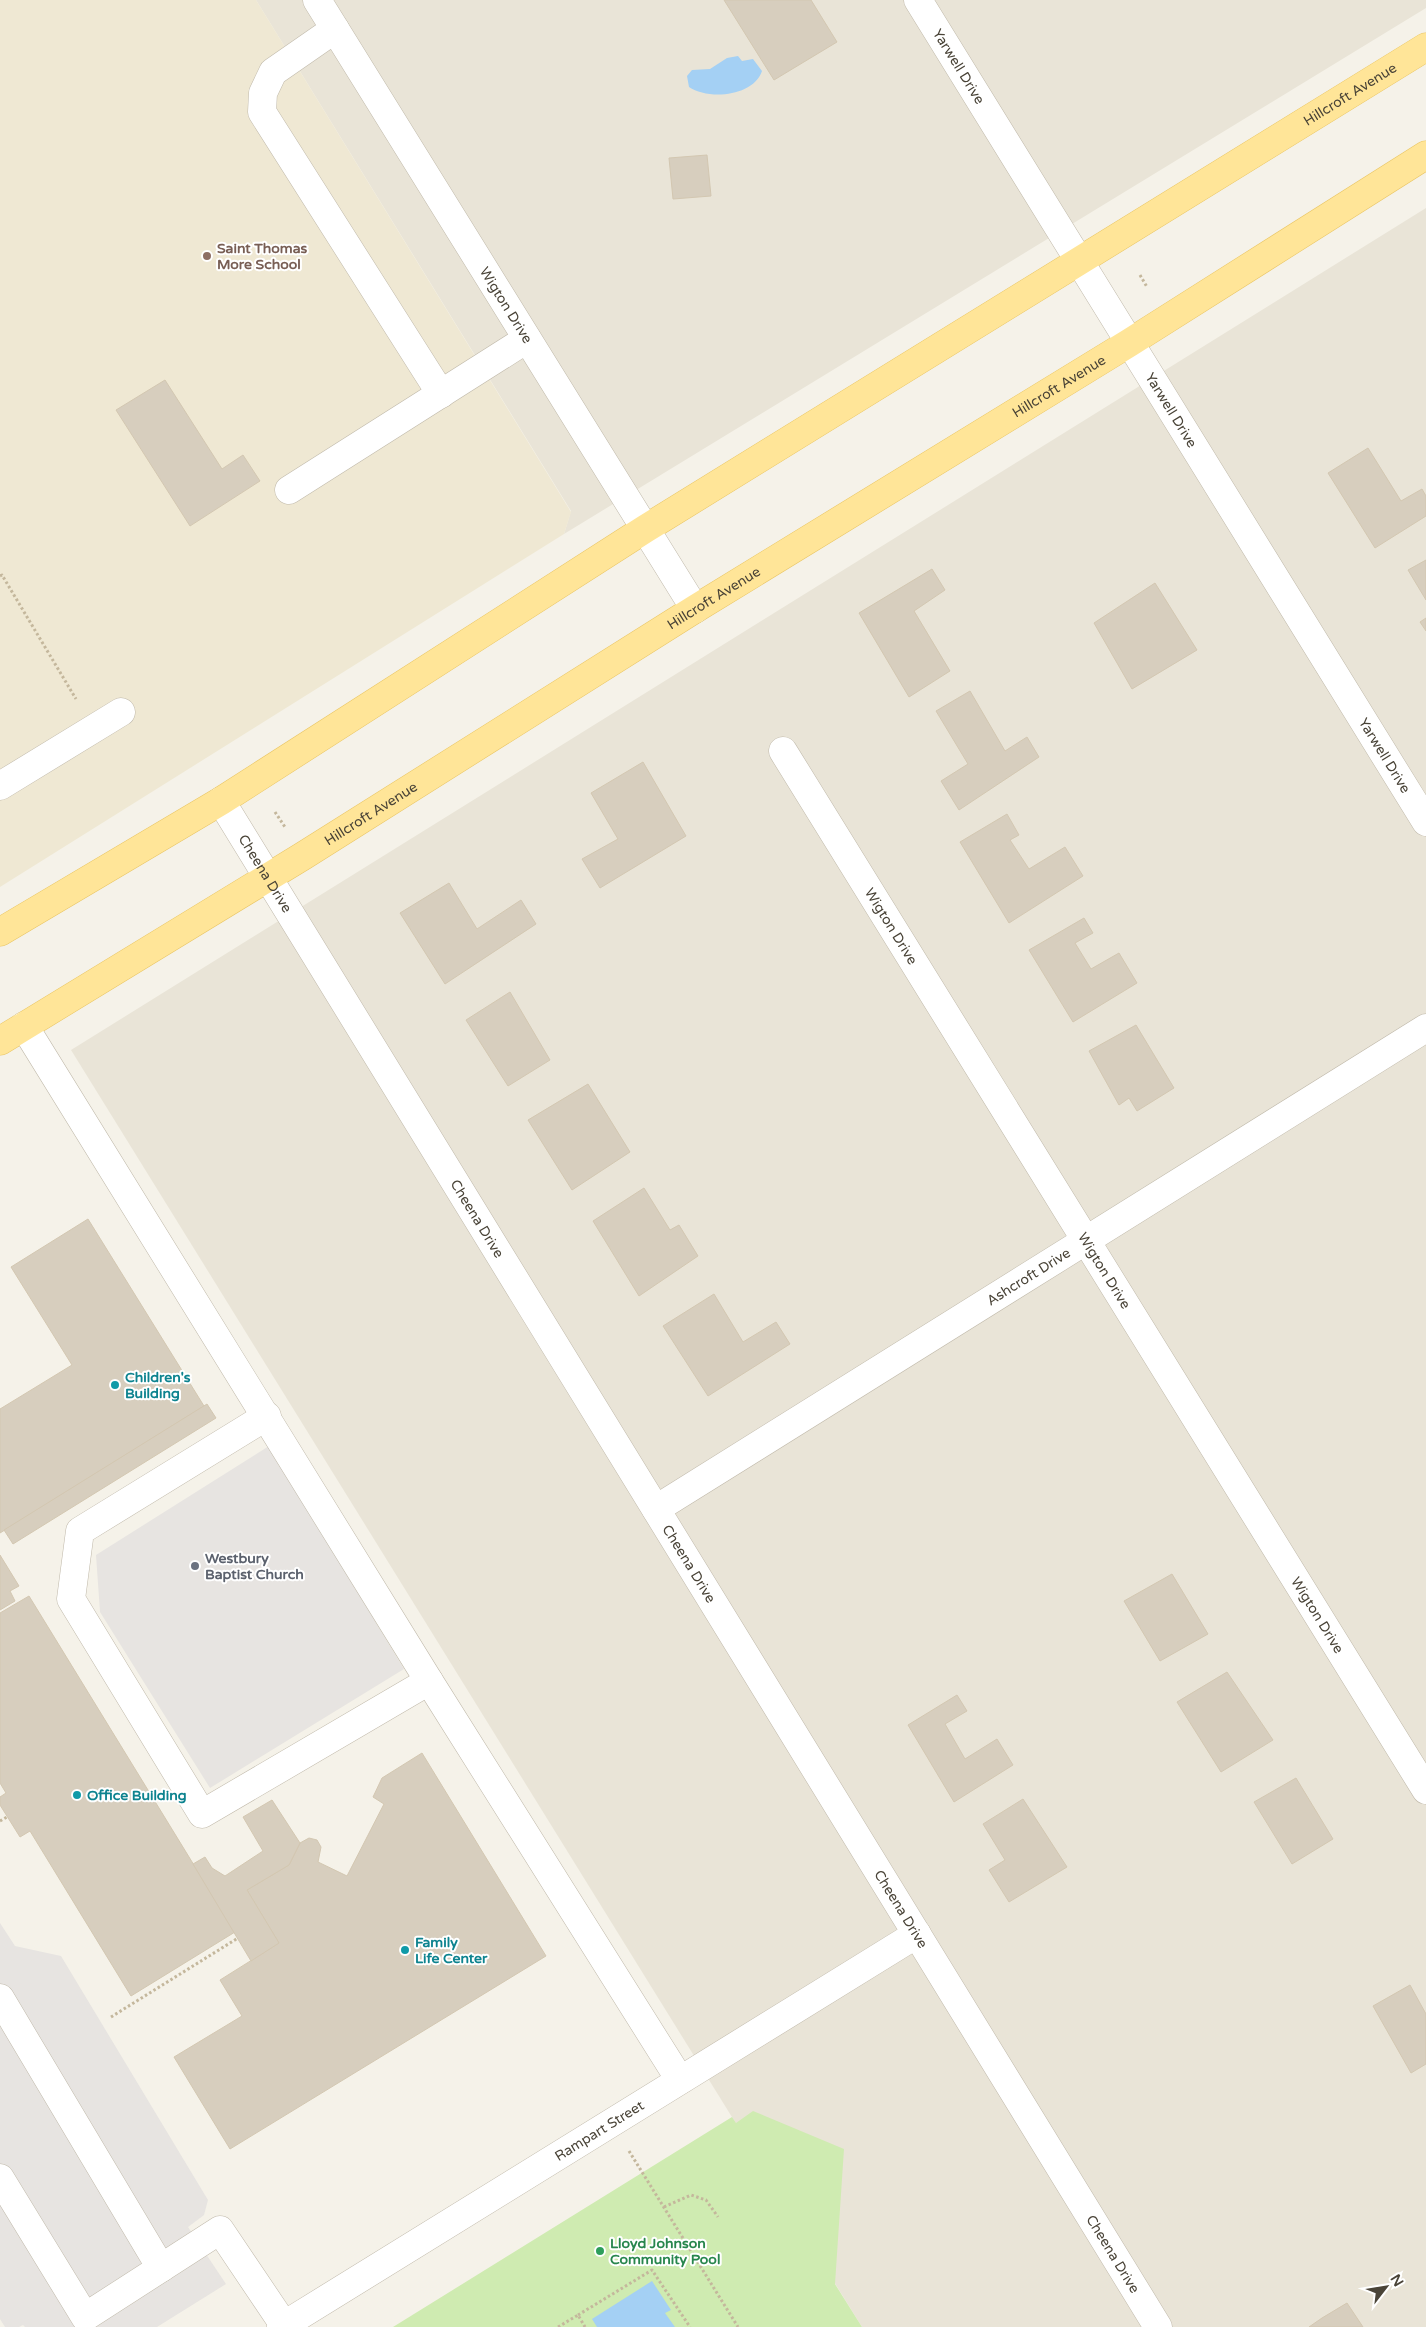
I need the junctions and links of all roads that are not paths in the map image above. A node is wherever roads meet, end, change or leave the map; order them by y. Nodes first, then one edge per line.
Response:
1 (317, 0) edge
2 (918, 0) edge
3 (335, 29) junction
4 (1426, 47) edge
5 (1426, 155) edge
6 (1079, 262) junction
7 (527, 339) junction
8 (1129, 343) junction
9 (441, 394) junction
10 (289, 490) dead end
11 (645, 529) junction
12 (695, 609) junction
13 (121, 712) dead end
14 (783, 751) dead end
15 (0, 786) edge
16 (222, 801) junction
17 (1426, 822) edge
18 (268, 877) junction
19 (0, 932) edge
20 (24, 1026) junction
21 (1426, 1028) edge
22 (0, 1041) edge
23 (1087, 1240) junction
24 (267, 1416) junction
25 (656, 1509) junction
26 (429, 1681) junction
27 (1426, 1790) edge
28 (917, 1934) junction
29 (0, 1998) edge
30 (680, 2080) junction
31 (0, 2178) edge
32 (161, 2268) junction
33 (282, 2326) edge
34 (1158, 2327) edge

1 - 3 street, Wigton Drive
2 - 6 street, Yarwell Drive
3 - 7 street, Wigton Drive
3 - 9 street
4 - 6 main road, Hillcroft Avenue
5 - 8 main road, Hillcroft Avenue
6 - 8 street, Yarwell Drive
6 - 11 main road, Hillcroft Avenue
7 - 9 street
7 - 11 street, Wigton Drive
8 - 12 main road, Hillcroft Avenue
8 - 17 street, Yarwell Drive
9 - 10 street
11 - 12 street, Wigton Drive
11 - 16 main road, Hillcroft Avenue
12 - 18 main road, Hillcroft Avenue
13 - 15 street
14 - 23 street, Wigton Drive
16 - 18 street, Cheena Drive
16 - 19 main road, Hillcroft Avenue
18 - 20 main road, Hillcroft Avenue
18 - 25 street, Cheena Drive
20 - 22 main road, Hillcroft Avenue
20 - 24 street
21 - 23 street, Ashcroft Drive
23 - 25 street, Ashcroft Drive
23 - 27 street, Wigton Drive
24 - 26 street
24 - 26 street
25 - 28 street, Cheena Drive
26 - 30 street
28 - 30 street, Rampart Street
28 - 34 street, Cheena Drive
29 - 32 street
30 - 33 street, Rampart Street
31 - 32 street
32 - 33 street

